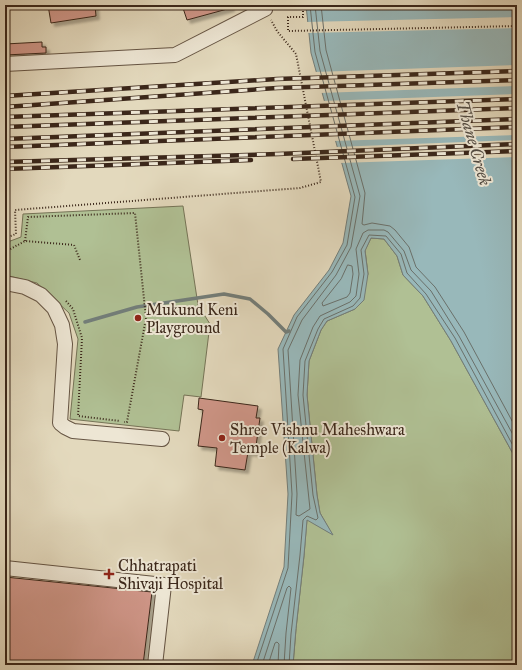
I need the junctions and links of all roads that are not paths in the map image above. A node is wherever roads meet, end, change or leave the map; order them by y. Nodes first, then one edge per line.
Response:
1 (265, 7) edge
2 (5, 64) edge
3 (5, 283) edge
4 (162, 438) dead end
5 (5, 568) edge
6 (155, 665) edge

1 - 2 street
3 - 4 street
5 - 6 street

